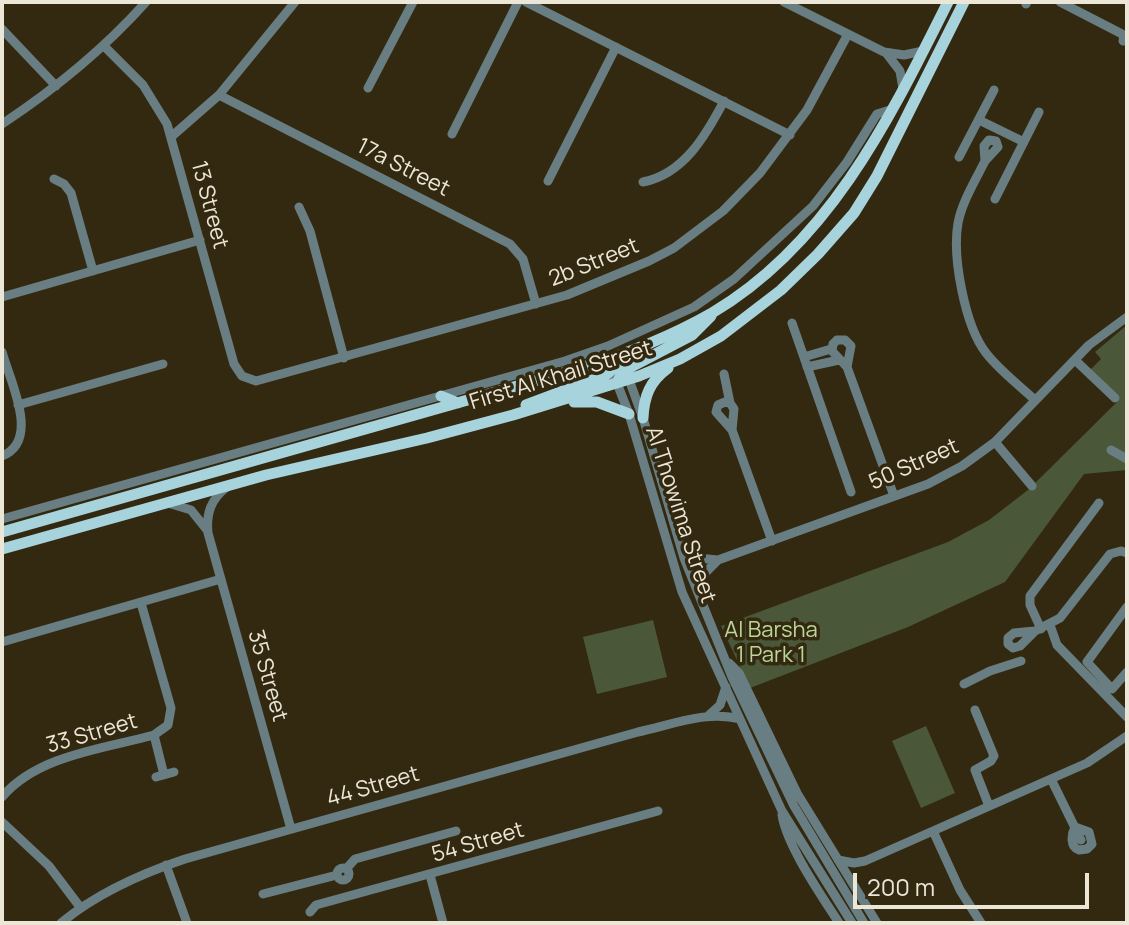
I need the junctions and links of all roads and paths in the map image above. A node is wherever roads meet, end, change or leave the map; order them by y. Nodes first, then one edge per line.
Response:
1 (146, 2) edge
2 (295, 2) edge
3 (413, 2) edge
4 (518, 2) edge
5 (526, 2) edge
6 (784, 2) edge
7 (948, 2) edge
8 (964, 2) edge
9 (1060, 2) edge
10 (2, 29) edge
11 (848, 34) junction
12 (1123, 41) dead end
13 (104, 46) junction
14 (616, 47) junction
15 (923, 51) junction
16 (884, 52) junction
17 (56, 86) junction
18 (368, 88) dead end
19 (903, 89) junction
20 (994, 90) dead end
21 (219, 95) junction
22 (724, 101) junction
23 (893, 109) junction
24 (1039, 112) dead end
25 (979, 120) junction
26 (2, 124) edge
27 (452, 134) dead end
28 (790, 135) junction
29 (171, 137) junction
30 (969, 138) junction
31 (1024, 142) junction
32 (984, 146) junction
33 (996, 152) junction
34 (959, 157) dead end
35 (985, 161) junction
36 (1015, 161) junction
37 (54, 179) dead end
38 (548, 181) dead end
39 (643, 182) dead end
40 (995, 199) dead end
41 (299, 207) dead end
42 (200, 240) junction
43 (93, 271) junction
44 (2, 297) edge
45 (536, 304) junction
46 (713, 312) junction
47 (1127, 317) edge
48 (792, 323) dead end
49 (831, 349) junction
50 (2, 352) edge
51 (344, 358) junction
52 (680, 359) junction
53 (1075, 360) junction
54 (613, 362) junction
55 (806, 362) junction
56 (843, 363) junction
57 (163, 364) dead end
58 (724, 374) dead end
59 (624, 377) junction
60 (256, 381) joint
61 (441, 396) junction
62 (1115, 398) dead end
63 (1035, 400) junction
64 (458, 403) junction
65 (730, 403) junction
66 (18, 405) junction
67 (538, 407) junction
68 (629, 414) junction
69 (513, 415) junction
70 (643, 418) junction
71 (732, 430) junction
72 (995, 442) junction
73 (1111, 450) dead end
74 (2, 456) edge
75 (1127, 459) edge
76 (230, 484) junction
77 (1032, 486) dead end
78 (851, 492) dead end
79 (894, 496) junction
80 (165, 503) junction
81 (1099, 503) dead end
82 (2, 519) edge
83 (2, 532) edge
84 (208, 533) junction
85 (772, 541) junction
86 (679, 546) junction
87 (2, 549) edge
88 (1127, 553) edge
89 (718, 560) junction
90 (221, 579) junction
91 (698, 594) junction
92 (141, 603) junction
93 (1127, 607) edge
94 (1042, 629) junction
95 (2, 642) edge
96 (727, 662) junction
97 (1127, 672) edge
98 (964, 684) dead end
99 (726, 687) junction
100 (975, 710) dead end
101 (707, 716) junction
102 (1127, 717) edge
103 (740, 719) junction
104 (154, 735) junction
105 (1127, 736) edge
106 (165, 775) dead end
107 (1051, 779) junction
108 (2, 797) edge
109 (989, 806) junction
110 (658, 811) dead end
111 (782, 811) junction
112 (2, 822) edge
113 (291, 829) junction
114 (456, 831) dead end
115 (933, 831) junction
116 (1081, 840) dead end
117 (838, 860) junction
118 (865, 861) junction
119 (166, 865) junction
120 (430, 875) junction
121 (343, 876) junction
122 (830, 879) junction
123 (855, 888) junction
124 (263, 894) dead end
125 (348, 897) junction
126 (80, 907) junction
127 (310, 912) dead end
128 (61, 923) edge
129 (187, 923) edge
130 (443, 923) edge
131 (839, 923) edge
132 (852, 923) edge
133 (864, 923) edge
134 (877, 923) edge
135 (981, 923) edge

1 - 13 street
2 - 21 street
3 - 18 street
4 - 27 street
5 - 14 street
6 - 11 street
7 - 15 main road, First Al Khail Street
8 - 52 main road, First Al Khail Street
9 - 12 street
10 - 17 street
11 - 16 street
11 - 28 street, 2b Street
13 - 17 street
13 - 29 street, 13 Street
14 - 22 street
14 - 38 street
15 - 16 street
15 - 19 main road, First Al Khail Street
16 - 19 street
17 - 26 street
19 - 23 main road, First Al Khail Street
20 - 25 street
21 - 29 street
21 - 45 street, 17a Street
22 - 28 street
22 - 39 street
23 - 46 main road, First Al Khail Street
23 - 61 street
24 - 31 street
25 - 30 street
25 - 31 street
28 - 45 street, 2b Street
29 - 42 street, 13 Street
30 - 32 street
30 - 34 street
31 - 36 street
32 - 33 street
32 - 35 street
33 - 35 street
33 - 36 street
35 - 63 street
36 - 40 street
37 - 43 street
41 - 51 street
42 - 43 street
42 - 60 street, 13 Street
43 - 44 street
45 - 51 street, 2b Street
46 - 54 main road, First Al Khail Street
46 - 59 main road
47 - 53 street, 50 Street
48 - 55 street
49 - 55 street
49 - 56 street
49 - 56 street
50 - 66 street
51 - 60 street, 2b Street
52 - 59 main road, First Al Khail Street
52 - 70 main road
53 - 62 street
53 - 63 street, 50 Street
54 - 59 street, Al Thowima Street
54 - 59 street, Al Thowima Street
54 - 64 main road, First Al Khail Street
54 - 69 main road
55 - 56 street
55 - 78 street
56 - 79 street
57 - 66 street
58 - 65 street
59 - 67 main road, First Al Khail Street
59 - 68 street, Al Thowima Street
59 - 70 street, Al Thowima Street
61 - 64 main road
61 - 82 street
63 - 72 street, 50 Street
64 - 83 main road, First Al Khail Street
65 - 71 street
65 - 71 street
66 - 74 street
67 - 68 main road
67 - 69 main road, First Al Khail Street
68 - 99 street, Al Thowima Street
69 - 76 main road, First Al Khail Street
70 - 86 street, Al Thowima Street
71 - 85 street
72 - 77 street
72 - 79 street, 50 Street
73 - 75 street
76 - 80 main road, First Al Khail Street
76 - 84 street, 35 Street
79 - 85 street, 50 Street
80 - 84 street
80 - 87 main road, First Al Khail Street
81 - 94 street
84 - 90 street, 35 Street
85 - 89 street, 50 Street
86 - 89 street
86 - 91 street, Al Thowima Street
88 - 94 street
89 - 91 street
90 - 92 street
90 - 113 street, 35 Street
91 - 96 street, Al Thowima Street
92 - 95 street
92 - 104 street, 33 Street
93 - 97 street
94 - 98 street
94 - 102 street
96 - 117 street, Al Thowima Street
96 - 122 street, Al Thowima Street
99 - 101 street
99 - 103 street, Al Thowima Street
100 - 109 street
101 - 103 street, 44 Street
101 - 113 street, 44 Street
103 - 111 street, Al Thowima Street
104 - 106 street
104 - 108 street, 33 Street
105 - 107 street
107 - 109 street
107 - 116 street
109 - 115 street
110 - 120 street, 54 Street
111 - 122 street, Al Thowima Street
111 - 131 street, Al Thowima Street
112 - 126 street
113 - 119 street, 44 Street
114 - 121 street
115 - 118 street
115 - 135 street
117 - 118 street
117 - 123 street, Al Thowima Street
118 - 123 street
119 - 126 street, 44 Street
119 - 129 street
120 - 125 street, 54 Street
120 - 130 street
121 - 124 street
121 - 125 street
122 - 132 street
122 - 133 street
123 - 134 street, Al Thowima Street
125 - 127 street, 54 Street
126 - 128 street, 44 Street

